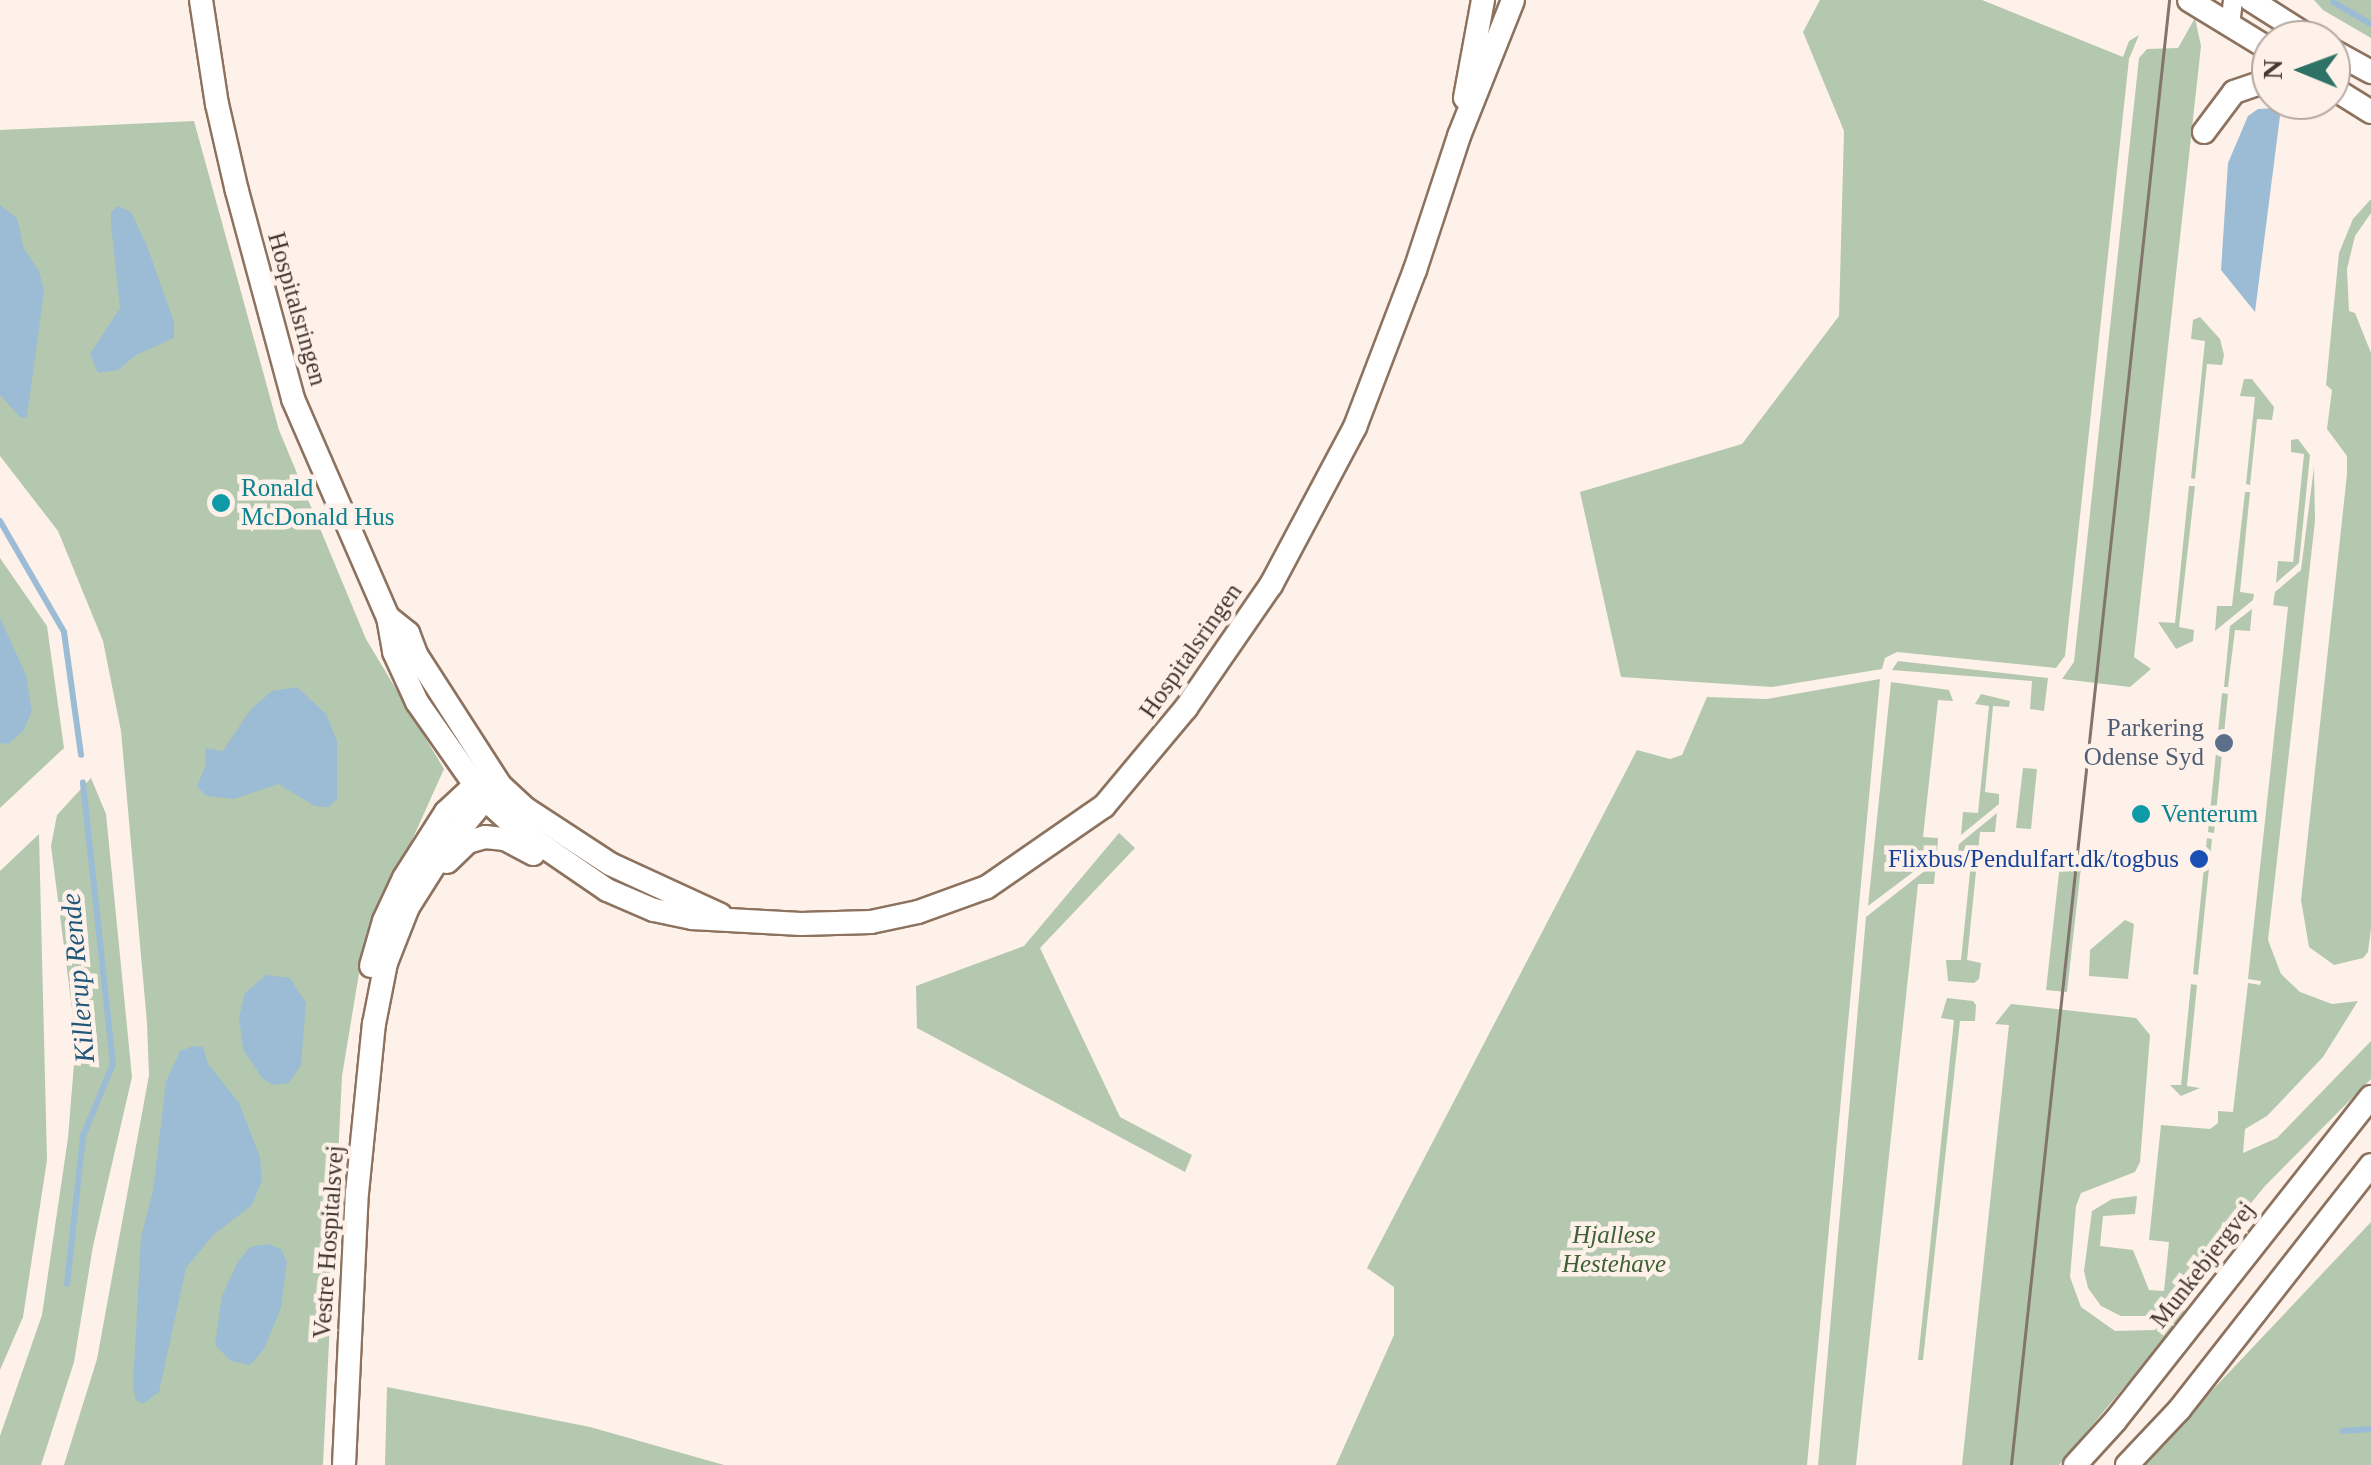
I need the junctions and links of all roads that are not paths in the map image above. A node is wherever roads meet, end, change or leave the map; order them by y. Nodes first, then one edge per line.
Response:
1 (201, 0) edge
2 (1482, 0) edge
3 (1510, 0) edge
4 (2189, 0) edge
5 (2233, 0) edge
6 (2256, 2) edge
7 (2283, 20) edge
8 (2230, 25) junction
9 (2251, 38) edge
10 (2251, 86) edge
11 (2204, 132) dead end
12 (1459, 136) junction
13 (483, 785) junction
14 (586, 877) junction
15 (724, 917) junction
16 (374, 1024) junction
17 (2371, 1097) edge
18 (2371, 1165) edge
19 (344, 1465) edge
20 (2075, 1465) edge
21 (2128, 1465) edge

1 - 13 street, Hospitalsringen
2 - 12 street, Hospitalsringen
3 - 12 street, Hospitalsringen
4 - 8 street
5 - 8 street
6 - 7 street
6 - 8 street
8 - 9 street
10 - 11 street
12 - 15 street, Hospitalsringen
13 - 14 street, Hospitalsringen
13 - 15 street, Hospitalsringen
13 - 16 street, Vestre Hospitalsvej
14 - 15 street, Hospitalsringen
14 - 16 street
16 - 19 street, Vestre Hospitalsvej
17 - 20 street, Munkebjergvej
18 - 21 street

